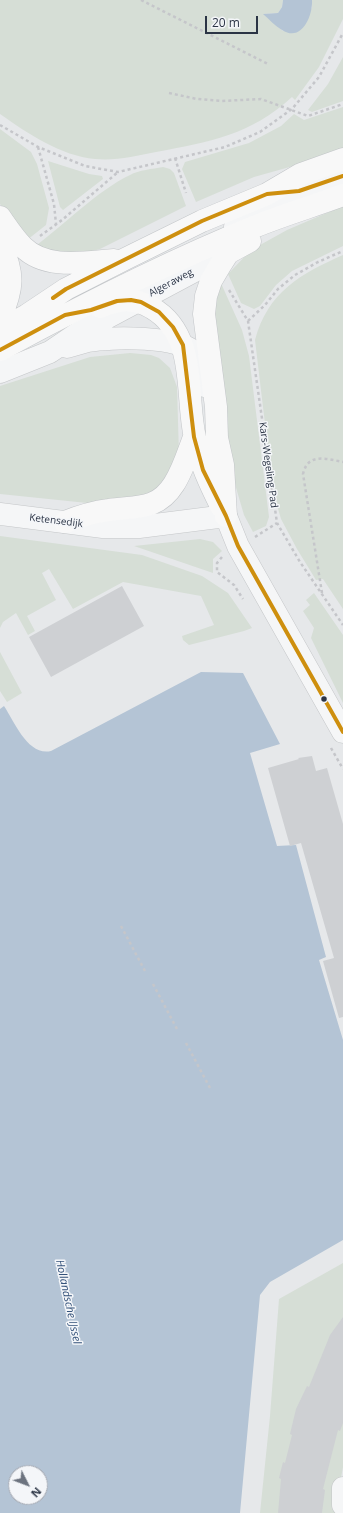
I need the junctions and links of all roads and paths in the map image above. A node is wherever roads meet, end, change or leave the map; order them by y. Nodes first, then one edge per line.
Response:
1 (141, 0) edge
2 (343, 34) edge
3 (268, 64) dead end
4 (170, 93) dead end
5 (343, 104) edge
6 (292, 109) junction
7 (0, 125) edge
8 (38, 147) junction
9 (175, 158) junction
10 (343, 159) edge
11 (118, 172) junction
12 (343, 176) edge
13 (299, 191) junction
14 (186, 193) dead end
15 (267, 194) junction
16 (343, 195) edge
17 (320, 203) junction
18 (0, 217) edge
19 (56, 224) junction
20 (0, 243) edge
21 (23, 247) junction
22 (343, 251) edge
23 (228, 253) junction
24 (125, 259) junction
25 (157, 270) junction
26 (230, 290) dead end
27 (136, 302) junction
28 (66, 315) junction
29 (0, 319) edge
30 (248, 321) junction
31 (0, 330) edge
32 (183, 345) junction
33 (0, 350) edge
34 (50, 352) junction
35 (0, 372) edge
36 (216, 407) junction
37 (194, 437) junction
38 (343, 462) edge
39 (0, 514) edge
40 (226, 516) junction
41 (65, 522) junction
42 (323, 595) junction
43 (343, 625) edge
44 (343, 732) edge
45 (121, 926) dead end
46 (145, 971) dead end
47 (153, 984) dead end
48 (177, 1029) dead end
49 (186, 1043) dead end
50 (210, 1088) dead end
51 (343, 1488) edge
52 (343, 1505) edge

1 - 3 path
2 - 6 path
4 - 6 path
5 - 6 path
6 - 9 path
7 - 8 path
8 - 11 path
8 - 19 path
9 - 11 path
9 - 14 path
10 - 15 main road, Algeraweg
11 - 19 path
12 - 13 street, Algeraweg
13 - 15 street, Algeraweg
13 - 25 street, Algeraweg
15 - 24 main road, Algeraweg
16 - 17 main road, Algeraweg
17 - 23 main road, Algeraweg
17 - 25 main road, Algeraweg
18 - 21 main road
19 - 21 path
20 - 29 main road
21 - 24 main road
22 - 30 path
23 - 27 street, Algeraweg
23 - 36 main road
24 - 31 main road, Algeraweg
25 - 28 main road, Algeraweg
26 - 30 path, Kars-Wegeling Pad
27 - 28 main road
27 - 32 main road
27 - 34 street, Algeraweg
28 - 33 main road, Algeraweg
30 - 42 path, Kars-Wegeling Pad
32 - 34 street
32 - 36 street
32 - 37 main road
34 - 35 street, Algeraweg
36 - 40 main road
37 - 40 main road
37 - 41 main road
38 - 42 path
39 - 41 street, Ketensedijk
40 - 41 street, Ketensedijk
40 - 44 street
42 - 43 path, Kars-Wegeling Pad
45 - 46 path
47 - 48 path
49 - 50 path
51 - 52 street

